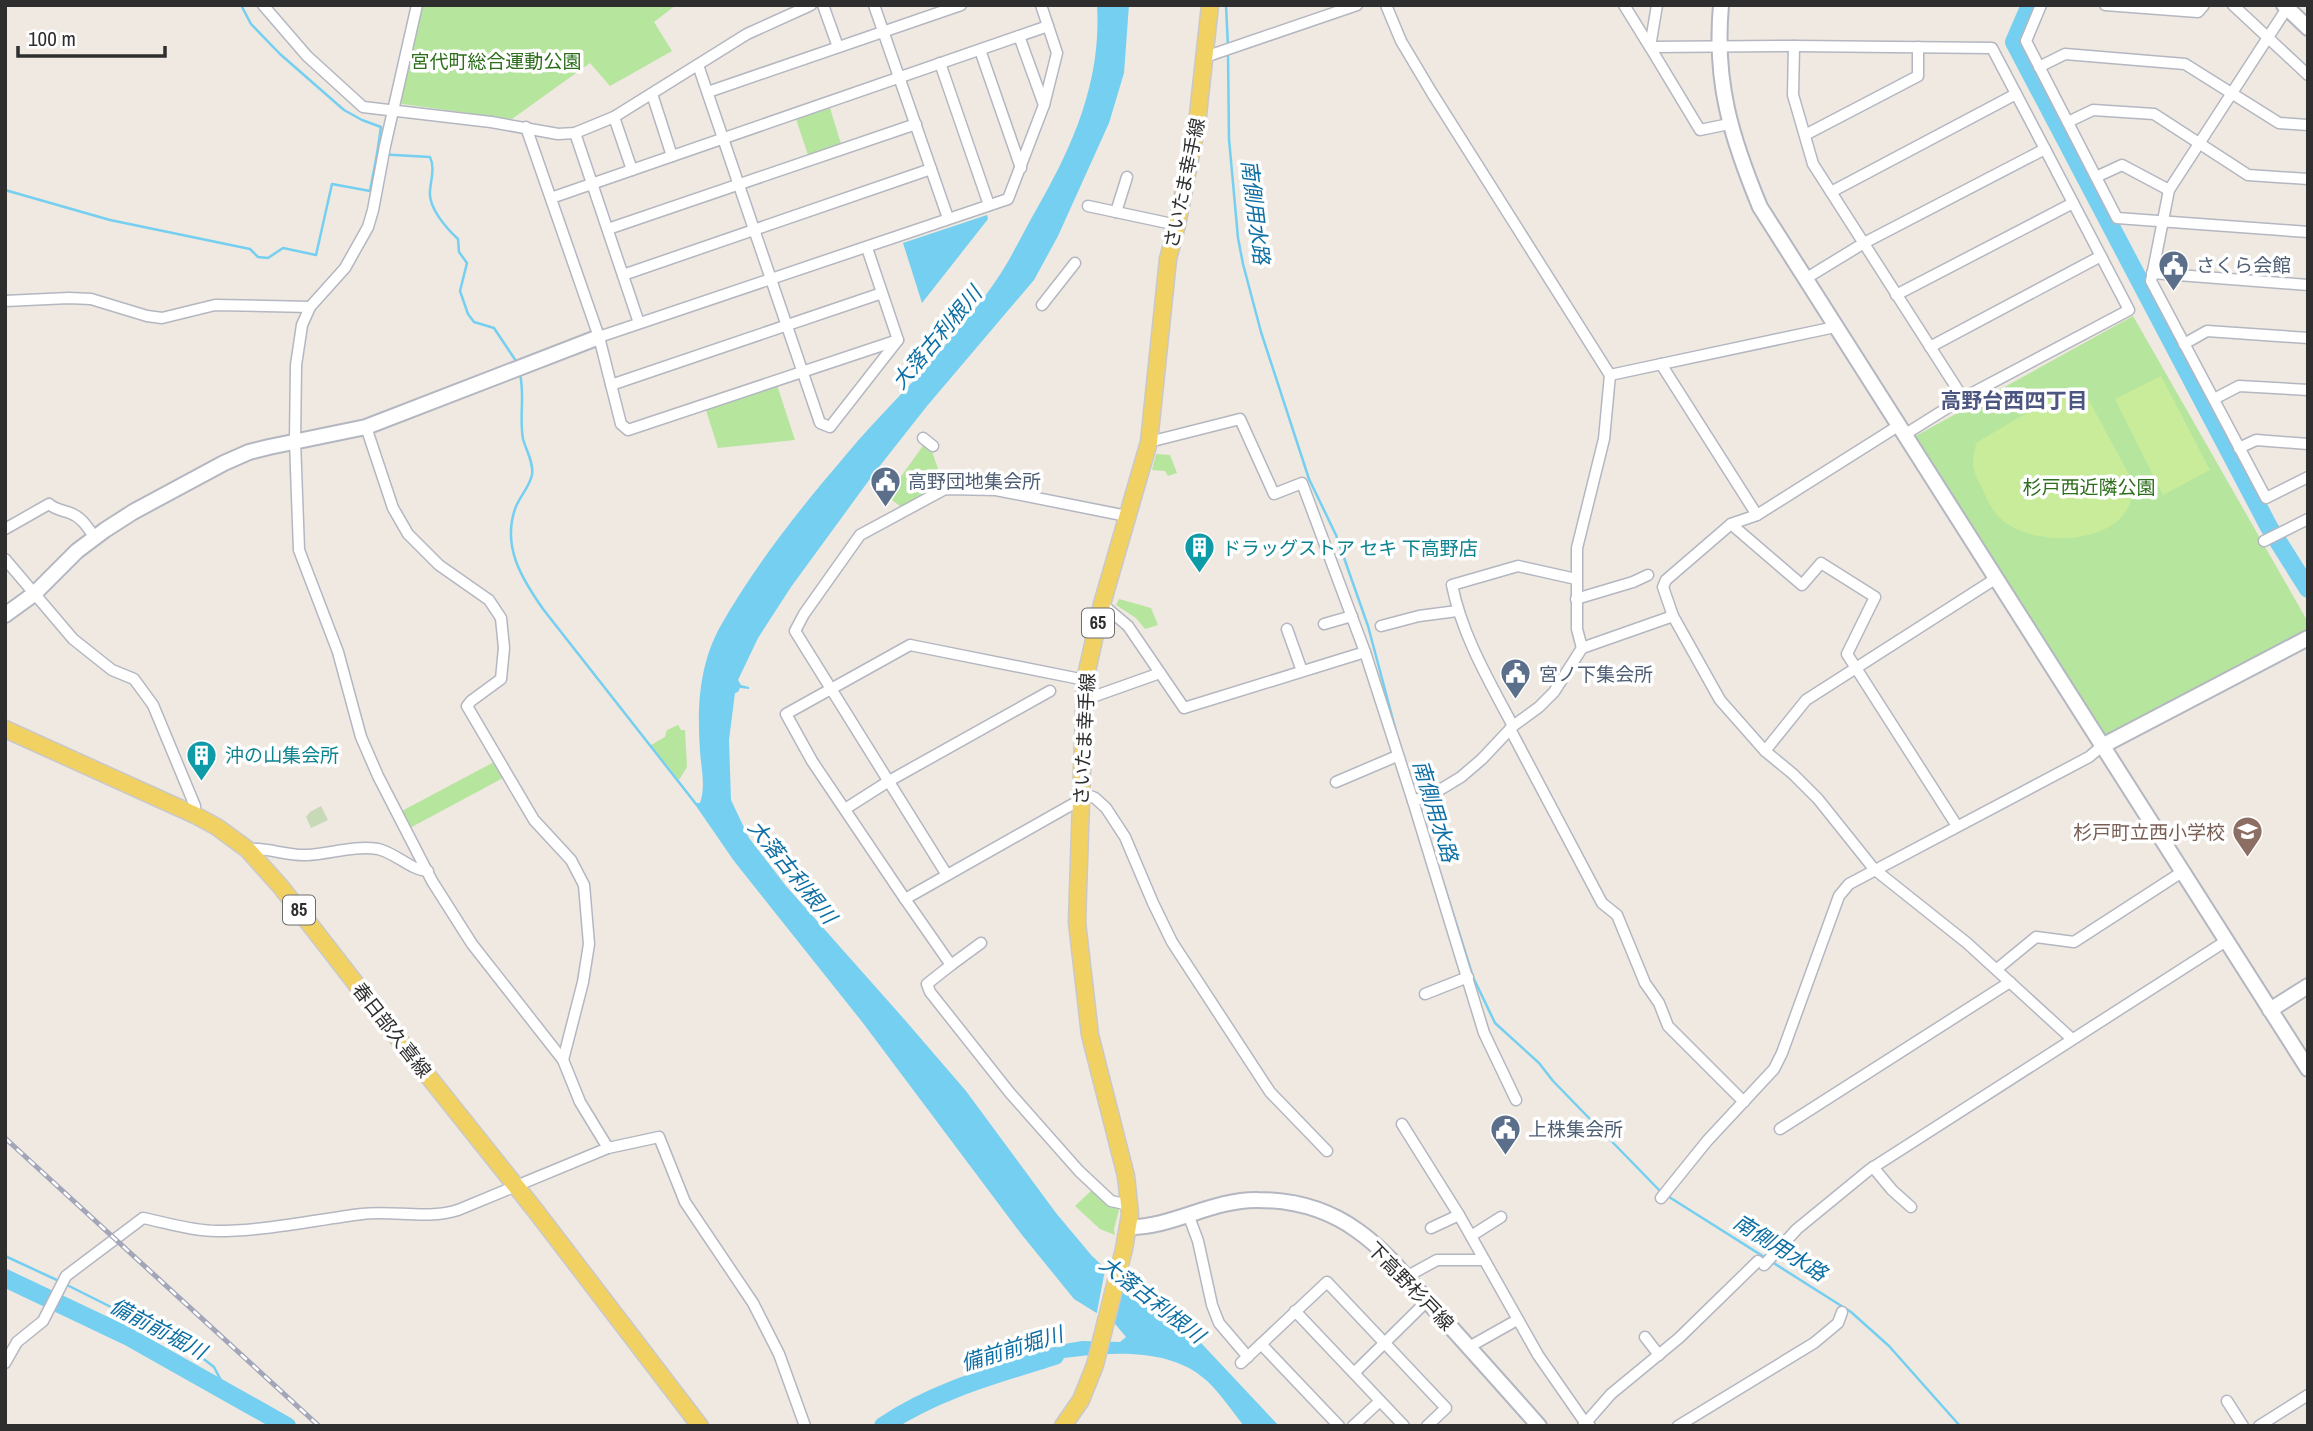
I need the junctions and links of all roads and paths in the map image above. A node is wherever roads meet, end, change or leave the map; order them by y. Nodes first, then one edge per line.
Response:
1 (263, 5) edge
2 (417, 5) edge
3 (811, 5) edge
4 (823, 5) edge
5 (874, 5) edge
6 (961, 5) edge
7 (1041, 5) edge
8 (1210, 5) edge
9 (1357, 5) edge
10 (1386, 5) edge
11 (1623, 5) edge
12 (1657, 5) edge
13 (1721, 5) edge
14 (2041, 5) edge
15 (2105, 5) edge
16 (2204, 5) edge
17 (2232, 5) edge
18 (2287, 6) edge
19 (1048, 26) junction
20 (2308, 28) edge
21 (884, 32) junction
22 (1020, 36) junction
23 (2269, 38) junction
24 (1719, 46) junction
25 (1794, 46) junction
26 (838, 47) junction
27 (1650, 47) junction
28 (1919, 47) junction
29 (980, 50) junction
30 (1205, 57) junction
31 (940, 63) junction
32 (698, 65) junction
33 (2039, 67) junction
34 (2308, 75) edge
35 (900, 77) junction
36 (708, 92) junction
37 (652, 94) junction
38 (2016, 94) junction
39 (2233, 94) junction
40 (1044, 105) junction
41 (394, 111) junction
42 (614, 117) junction
43 (2068, 122) junction
44 (916, 124) junction
45 (1729, 124) junction
46 (2308, 125) edge
47 (526, 127) junction
48 (575, 133) junction
49 (1805, 135) junction
50 (722, 139) junction
51 (2201, 144) junction
52 (2045, 149) junction
53 (672, 156) junction
54 (1021, 168) junction
55 (931, 169) junction
56 (632, 170) junction
57 (1127, 177) dead end
58 (2096, 177) junction
59 (2308, 179) edge
60 (592, 183) junction
61 (738, 185) junction
62 (2169, 190) junction
63 (1831, 192) junction
64 (551, 198) junction
65 (2073, 203) junction
66 (989, 205) junction
67 (1088, 205) dead end
68 (1116, 212) junction
69 (948, 218) junction
70 (2163, 221) junction
71 (1177, 225) junction
72 (608, 229) junction
73 (753, 230) junction
74 (2308, 232) edge
75 (1864, 243) junction
76 (867, 248) junction
77 (2101, 256) junction
78 (1075, 263) dead end
79 (2152, 273) junction
80 (623, 275) junction
81 (1805, 279) junction
82 (770, 280) junction
83 (2308, 285) edge
84 (882, 293) junction
85 (1896, 295) junction
86 (5, 301) edge
87 (1042, 305) dead end
88 (310, 307) junction
89 (639, 323) junction
90 (786, 326) junction
91 (1835, 327) junction
92 (599, 337) junction
93 (2308, 338) edge
94 (898, 340) junction
95 (2184, 344) junction
96 (1930, 347) junction
97 (1661, 364) junction
98 (802, 372) junction
99 (1610, 375) junction
100 (611, 385) junction
101 (2308, 390) edge
102 (1963, 398) junction
103 (2214, 399) junction
104 (366, 427) junction
105 (1901, 431) junction
106 (923, 438) dead end
107 (295, 441) junction
108 (1149, 442) junction
109 (2308, 444) edge
110 (933, 446) dead end
111 (2239, 448) junction
112 (2308, 477) edge
113 (1757, 515) junction
114 (1127, 516) junction
115 (2308, 519) edge
116 (1731, 524) junction
117 (5, 529) edge
118 (95, 538) junction
119 (2264, 541) dead end
120 (5, 559) edge
121 (1648, 575) dead end
122 (1576, 579) junction
123 (1996, 579) junction
124 (34, 594) junction
125 (1576, 600) junction
126 (1102, 604) junction
127 (1457, 611) junction
128 (5, 615) edge
129 (1352, 616) junction
130 (1673, 616) junction
131 (1324, 624) dead end
132 (1381, 626) dead end
133 (1287, 629) dead end
134 (2308, 638) edge
135 (1582, 648) junction
136 (1365, 652) junction
137 (1856, 668) junction
138 (1303, 671) junction
139 (1160, 673) junction
140 (1085, 680) junction
141 (831, 688) junction
142 (1050, 691) dead end
143 (1084, 700) junction
144 (1512, 727) junction
145 (5, 729) edge
146 (2102, 746) junction
147 (1765, 751) junction
148 (1398, 756) junction
149 (889, 781) junction
150 (1336, 782) dead end
151 (1080, 796) junction
152 (1413, 801) junction
153 (845, 809) junction
154 (195, 815) junction
155 (1956, 826) junction
156 (247, 849) junction
157 (1874, 869) junction
158 (428, 871) junction
159 (2182, 872) junction
160 (947, 875) junction
161 (905, 899) junction
162 (2226, 941) junction
163 (981, 943) dead end
164 (951, 965) junction
165 (1997, 970) junction
166 (1468, 977) junction
167 (2010, 982) junction
168 (2308, 986) edge
169 (1425, 994) dead end
170 (2270, 1010) junction
171 (2072, 1039) junction
172 (563, 1060) junction
173 (2308, 1069) edge
174 (1516, 1100) dead end
175 (1744, 1102) junction
176 (1402, 1124) dead end
177 (1780, 1129) dead end
178 (608, 1147) junction
179 (1327, 1151) dead end
180 (1873, 1167) junction
181 (515, 1186) junction
182 (1661, 1198) dead end
183 (1129, 1205) junction
184 (1911, 1207) dead end
185 (1188, 1214) junction
186 (1459, 1215) junction
187 (1501, 1217) dead end
188 (1129, 1227) junction
189 (1431, 1228) dead end
190 (1471, 1236) junction
191 (1484, 1259) junction
192 (1406, 1278) junction
193 (1427, 1301) junction
194 (1295, 1311) junction
195 (1842, 1312) dead end
196 (1517, 1320) junction
197 (1645, 1337) dead end
198 (1383, 1343) junction
199 (1261, 1344) junction
200 (1469, 1347) junction
201 (1659, 1355) junction
202 (5, 1363) edge
203 (1354, 1373) junction
204 (2308, 1395) edge
205 (1380, 1401) junction
206 (2227, 1401) dead end
207 (1586, 1425) edge
208 (701, 1426) edge
209 (805, 1426) edge
210 (1063, 1426) edge
211 (1339, 1426) edge
212 (1353, 1426) edge
213 (1404, 1426) edge
214 (1427, 1426) edge
215 (1539, 1426) edge
216 (1678, 1426) edge
217 (2243, 1426) edge
218 (2259, 1426) edge

1 - 41 street
2 - 41 street
3 - 32 street
4 - 26 street
5 - 21 street
6 - 21 street
7 - 19 street
8 - 30 main road, さいたま幸手線 / 65
9 - 30 street
10 - 99 street
11 - 27 street
12 - 27 street
13 - 24 street
14 - 33 street
15 - 16 street
17 - 23 street
18 - 20 street
18 - 23 street
19 - 22 street
19 - 40 street
21 - 26 street
21 - 35 street
22 - 29 street
22 - 40 street
23 - 34 street
23 - 39 street
24 - 25 street
24 - 27 street
24 - 45 street
25 - 28 street
25 - 49 street
26 - 36 street
27 - 45 street
28 - 38 street
28 - 49 street
29 - 31 street
29 - 54 street
30 - 71 main road, さいたま幸手線 / 65
31 - 35 street
31 - 66 street
32 - 36 street
32 - 37 street
33 - 39 street
33 - 43 street
35 - 44 street
35 - 50 street
36 - 50 street
37 - 42 street
37 - 53 street
38 - 52 street
38 - 63 street
39 - 46 street
39 - 51 street
40 - 54 street
41 - 47 street
41 - 88 street
42 - 48 street
42 - 56 street
43 - 51 street
43 - 58 street
44 - 55 street
44 - 61 street
45 - 81 street
47 - 48 street
47 - 64 street
48 - 60 street
49 - 63 street
50 - 53 street
50 - 61 street
51 - 59 street
51 - 62 street
52 - 65 street
52 - 75 street
53 - 56 street
54 - 66 street
55 - 69 street
55 - 73 street
56 - 60 street
57 - 68 street
58 - 62 street
58 - 70 street
60 - 64 street
60 - 72 street
61 - 72 street
61 - 73 street
62 - 70 street
63 - 75 street
64 - 92 street
65 - 77 street
65 - 85 street
66 - 69 street
67 - 68 street
68 - 71 street
69 - 76 street
70 - 74 street
70 - 79 street
71 - 108 main road, さいたま幸手線 / 65
72 - 80 street
73 - 80 street
73 - 82 street
75 - 81 street
75 - 85 street
76 - 82 street
76 - 84 street
77 - 96 street
77 - 102 street
78 - 87 street
79 - 83 street
79 - 95 street
80 - 89 street
81 - 91 street
82 - 89 street
82 - 90 street
84 - 90 street
84 - 94 street
85 - 96 street
86 - 88 street
88 - 107 street
89 - 92 street
90 - 98 street
90 - 100 street
91 - 97 street
91 - 105 street
92 - 100 street
92 - 104 street
93 - 95 street
94 - 98 street
94 - 98 street
95 - 103 street
96 - 102 street
97 - 99 street
97 - 113 street
98 - 100 street
99 - 122 street
101 - 103 street
102 - 105 street
103 - 111 street
104 - 107 street
104 - 172 street
105 - 113 street
105 - 123 street
106 - 110 street
107 - 118 street
107 - 158 street
108 - 114 main road, さいたま幸手線 / 65
108 - 129 street
109 - 111 street
111 - 112 street
113 - 116 street
114 - 126 main road, さいたま幸手線 / 65
114 - 141 street
115 - 119 street
116 - 130 street
116 - 137 street
117 - 118 street
118 - 124 street
120 - 124 street
121 - 125 street
122 - 125 street
122 - 127 street
123 - 137 street
123 - 146 street
124 - 128 street
124 - 154 street
125 - 135 street
126 - 139 street
126 - 140 main road, さいたま幸手線 / 65
127 - 132 street
127 - 144 street
129 - 131 street
129 - 136 street
130 - 135 street
130 - 147 street
133 - 138 street
134 - 146 street
135 - 144 street
136 - 138 street
136 - 148 street
137 - 147 street
137 - 155 street
138 - 139 street
139 - 143 street
140 - 141 street
140 - 143 main road, さいたま幸手線 / 65
141 - 149 street
141 - 153 street
142 - 149 street
143 - 151 main road, さいたま幸手線 / 65
144 - 152 street
144 - 175 street
145 - 154 main road, 春日部久喜線 / 85
146 - 155 street
146 - 159 street
147 - 157 street
148 - 150 street
148 - 152 street
149 - 153 street
149 - 160 street
151 - 160 street
151 - 179 street
151 - 183 main road, さいたま幸手線 / 65
152 - 166 street
153 - 161 street
154 - 156 main road, 春日部久喜線 / 85
155 - 157 street
156 - 158 street
156 - 181 main road, 春日部久喜線 / 85
157 - 165 street
157 - 175 street
158 - 172 street
159 - 162 street
159 - 165 street
160 - 161 street
161 - 164 street
162 - 170 street
162 - 171 street
163 - 164 street
164 - 183 street
165 - 167 street
166 - 169 street
166 - 174 street
167 - 171 street
167 - 177 street
168 - 170 street
170 - 173 street
171 - 180 street
172 - 178 street
175 - 182 street
176 - 186 street
178 - 181 street
178 - 209 street
180 - 184 street
180 - 201 street
181 - 202 street
181 - 208 main road, 春日部久喜線 / 85
183 - 188 main road, さいたま幸手線 / 65
185 - 188 street, 下高野杉戸線
185 - 192 street, 下高野杉戸線
185 - 199 street
186 - 189 street
186 - 190 street
187 - 190 street
188 - 210 main road, さいたま幸手線 / 65
190 - 191 street
191 - 192 street
191 - 196 street
192 - 193 street, 下高野杉戸線
193 - 198 street
193 - 200 street, 下高野杉戸線
194 - 198 street
194 - 199 street
194 - 203 street
195 - 216 street
196 - 200 street
196 - 207 street
197 - 201 street
198 - 203 street
198 - 214 street
199 - 211 street
200 - 215 street, 下高野杉戸線
201 - 207 street
203 - 205 street
204 - 218 street
205 - 212 street
205 - 213 street
206 - 217 street

